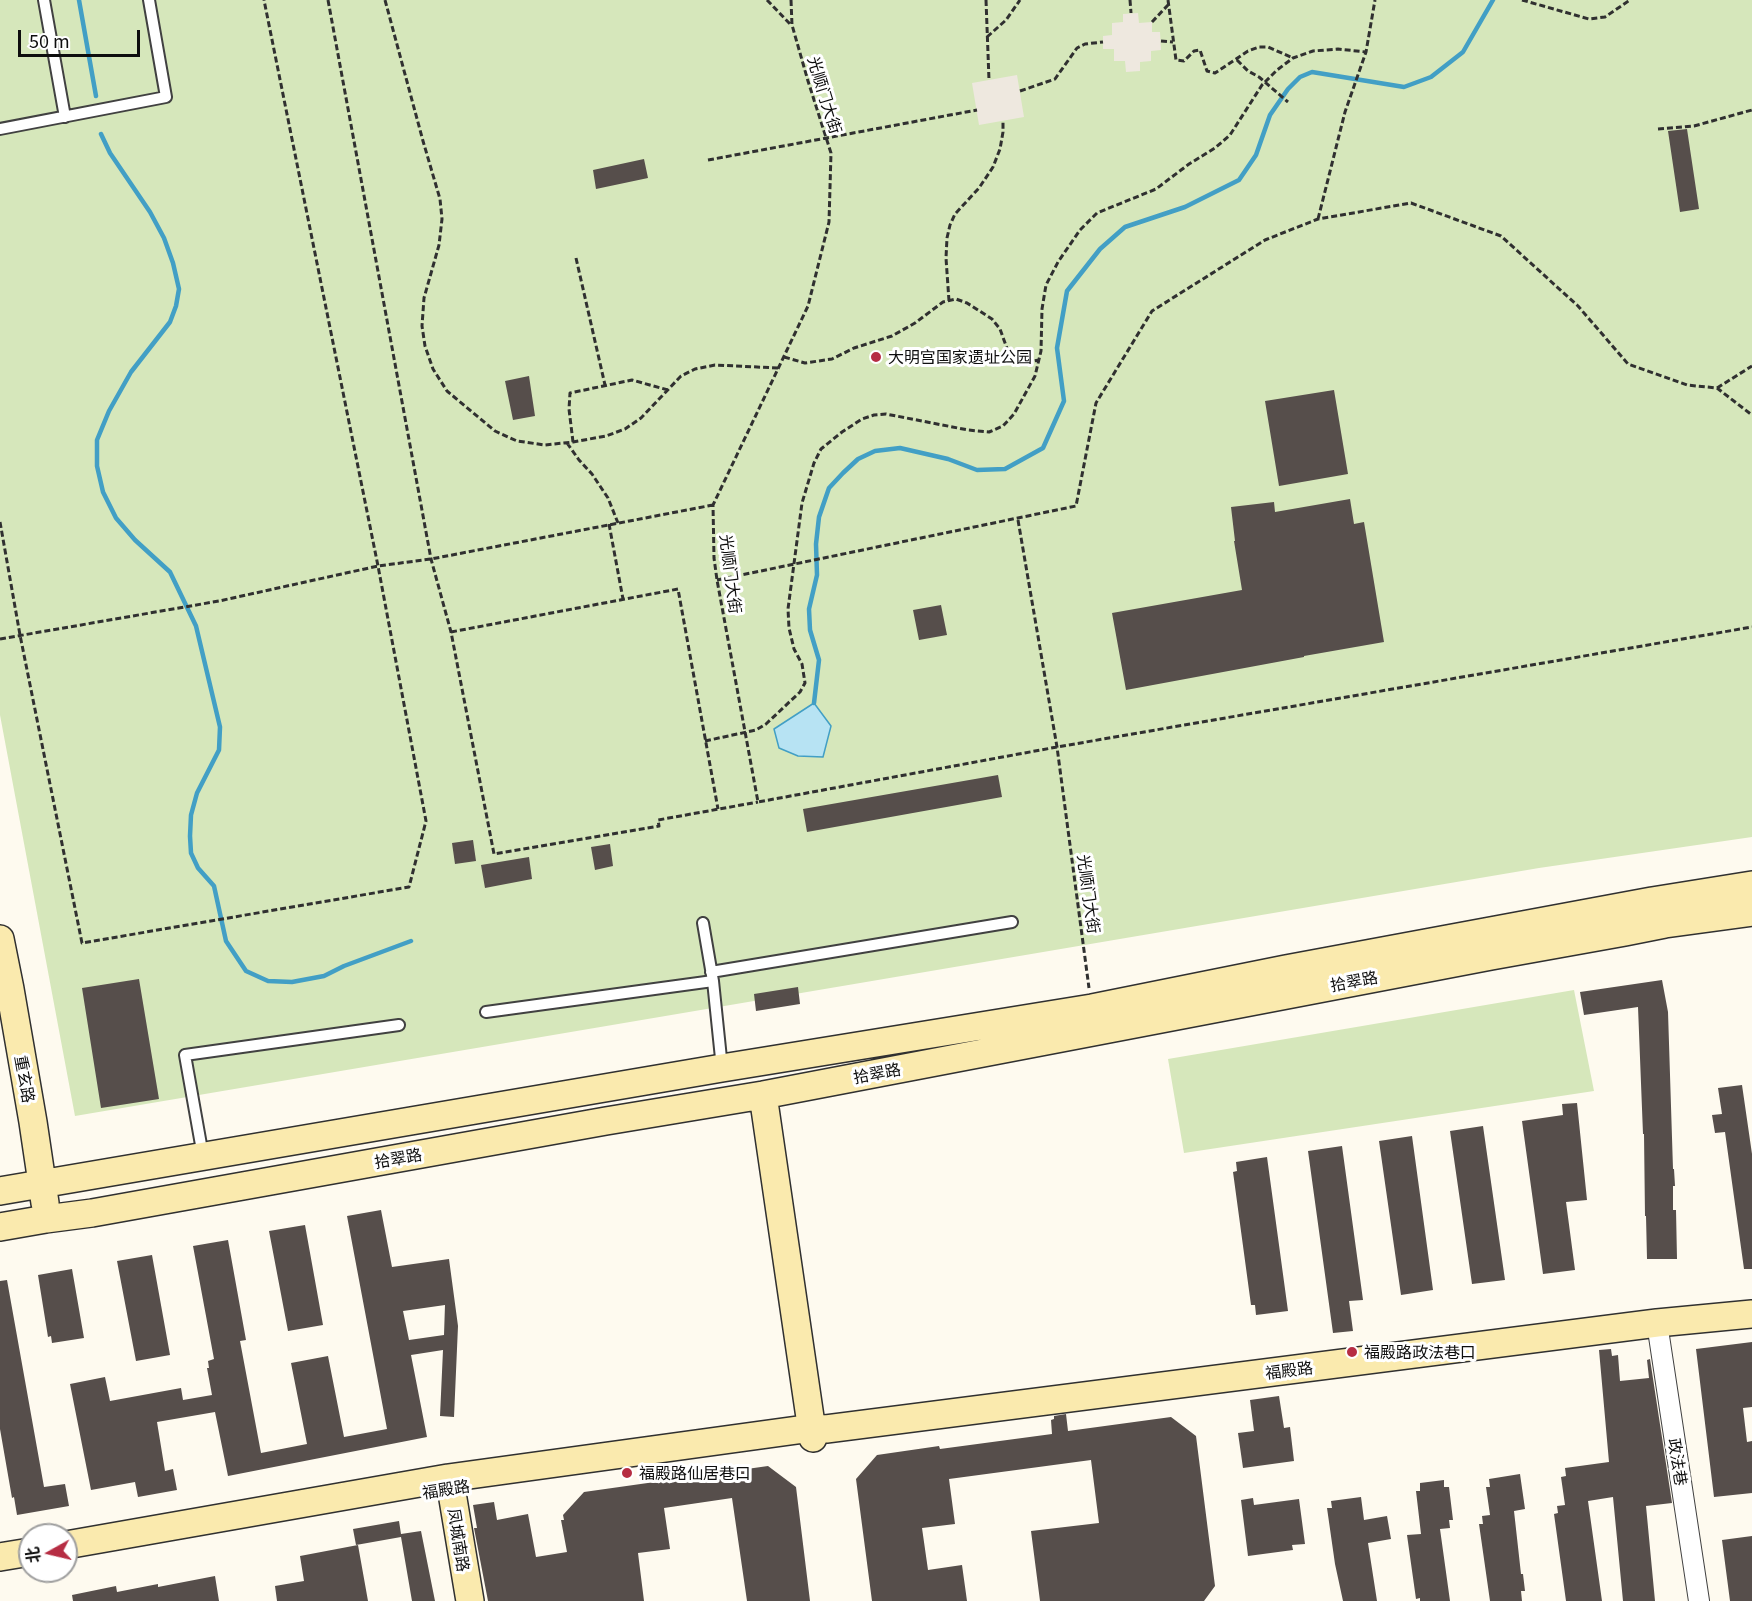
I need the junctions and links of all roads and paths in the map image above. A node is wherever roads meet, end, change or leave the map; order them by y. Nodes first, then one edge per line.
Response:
1 (44, 0) edge
2 (149, 0) edge
3 (264, 0) edge
4 (328, 0) edge
5 (385, 0) edge
6 (767, 0) edge
7 (791, 0) edge
8 (986, 0) edge
9 (1020, 0) edge
10 (1130, 0) edge
11 (1168, 0) edge
12 (1375, 0) edge
13 (1522, 0) edge
14 (1630, 0) edge
15 (1168, 5) junction
16 (1131, 13) dead end
17 (1152, 22) dead end
18 (792, 25) junction
19 (987, 37) junction
20 (1161, 41) dead end
21 (1103, 42) dead end
22 (1173, 42) junction
23 (1366, 52) junction
24 (1293, 58) junction
25 (1236, 59) junction
26 (989, 80) dead end
27 (1264, 82) junction
28 (1020, 91) dead end
29 (1288, 102) dead end
30 (976, 110) dead end
31 (1752, 111) edge
32 (65, 117) junction
33 (1003, 121) dead end
34 (0, 129) edge
35 (1658, 129) dead end
36 (826, 138) junction
37 (708, 160) dead end
38 (1318, 219) junction
39 (576, 258) dead end
40 (949, 301) junction
41 (783, 357) junction
42 (1039, 360) junction
43 (1752, 366) edge
44 (778, 368) junction
45 (605, 386) junction
46 (1717, 388) junction
47 (668, 390) junction
48 (1752, 415) edge
49 (573, 442) junction
50 (567, 443) junction
51 (713, 505) junction
52 (1018, 519) junction
53 (0, 522) edge
54 (618, 523) junction
55 (609, 524) junction
56 (431, 559) junction
57 (793, 565) junction
58 (378, 566) junction
59 (717, 580) junction
60 (623, 599) junction
61 (1752, 627) edge
62 (451, 632) junction
63 (20, 635) junction
64 (0, 639) edge
65 (747, 733) junction
66 (705, 741) junction
67 (1057, 747) junction
68 (759, 802) junction
69 (718, 809) junction
70 (1752, 885) edge
71 (1752, 912) edge
72 (1012, 922) dead end
73 (703, 923) dead end
74 (0, 939) edge
75 (712, 976) junction
76 (1092, 1008) junction
77 (486, 1012) dead end
78 (399, 1025) dead end
79 (722, 1068) junction
80 (763, 1095) junction
81 (203, 1157) junction
82 (42, 1184) junction
83 (0, 1191) edge
84 (46, 1219) junction
85 (0, 1227) edge
86 (1752, 1314) edge
87 (1657, 1323) junction
88 (817, 1432) junction
89 (449, 1483) junction
90 (78, 1543) edge
91 (18, 1554) edge
92 (78, 1555) edge
93 (0, 1557) edge
94 (18, 1565) edge
95 (0, 1568) edge
96 (470, 1601) edge
97 (1699, 1601) edge

1 - 32 lane
2 - 32 lane
3 - 58 path
4 - 56 path
5 - 50 path
6 - 18 path
7 - 18 path, 光顺门大街
8 - 19 path
9 - 19 path
10 - 16 path
11 - 15 path
12 - 23 path
13 - 14 path
15 - 17 path
15 - 22 path
18 - 36 path, 光顺门大街
19 - 26 path
20 - 22 path
21 - 28 path
22 - 25 path
23 - 24 path
23 - 38 path
24 - 25 path
24 - 27 path
25 - 27 path
27 - 29 path
27 - 42 path
30 - 36 path
31 - 35 path
32 - 34 lane
33 - 40 path
36 - 37 path
36 - 41 path, 光顺门大街
38 - 46 path
38 - 52 path
39 - 45 path
40 - 41 path
40 - 42 path
41 - 44 path, 光顺门大街
42 - 57 path
43 - 46 path
44 - 47 path
44 - 51 path, 光顺门大街
45 - 47 path
45 - 49 path
46 - 48 path
47 - 49 path
49 - 50 path
50 - 54 path
51 - 54 path
51 - 59 path, 光顺门大街
52 - 57 path
52 - 67 path, 光顺门大街
53 - 63 path
54 - 55 path
55 - 56 path
55 - 60 path
56 - 58 path
56 - 62 path
57 - 59 path
57 - 65 path
58 - 63 path
58 - 63 path
59 - 65 path, 光顺门大街
60 - 62 path
60 - 66 path
61 - 67 path
62 - 69 path
63 - 64 path
65 - 66 path
65 - 68 path, 光顺门大街
66 - 69 path
67 - 68 path
67 - 76 path, 光顺门大街
68 - 69 path
70 - 76 main road, 拾翠路
71 - 80 main road, 拾翠路
72 - 75 lane
73 - 75 lane
74 - 82 main road, 重玄路
75 - 77 lane
75 - 79 lane
76 - 79 main road, 拾翠路
78 - 81 lane
79 - 81 main road, 拾翠路
80 - 84 main road, 拾翠路
80 - 88 main road
81 - 82 main road, 拾翠路
82 - 83 main road, 拾翠路
82 - 84 main road, 重玄路
84 - 85 main road, 拾翠路
86 - 87 main road, 福殿路
87 - 88 main road, 福殿路
87 - 97 street, 政法巷
88 - 89 main road, 福殿路
89 - 90 main road, 福殿路
89 - 92 main road, 福殿路
89 - 96 main road, 凤城南路
91 - 93 main road
94 - 95 main road

